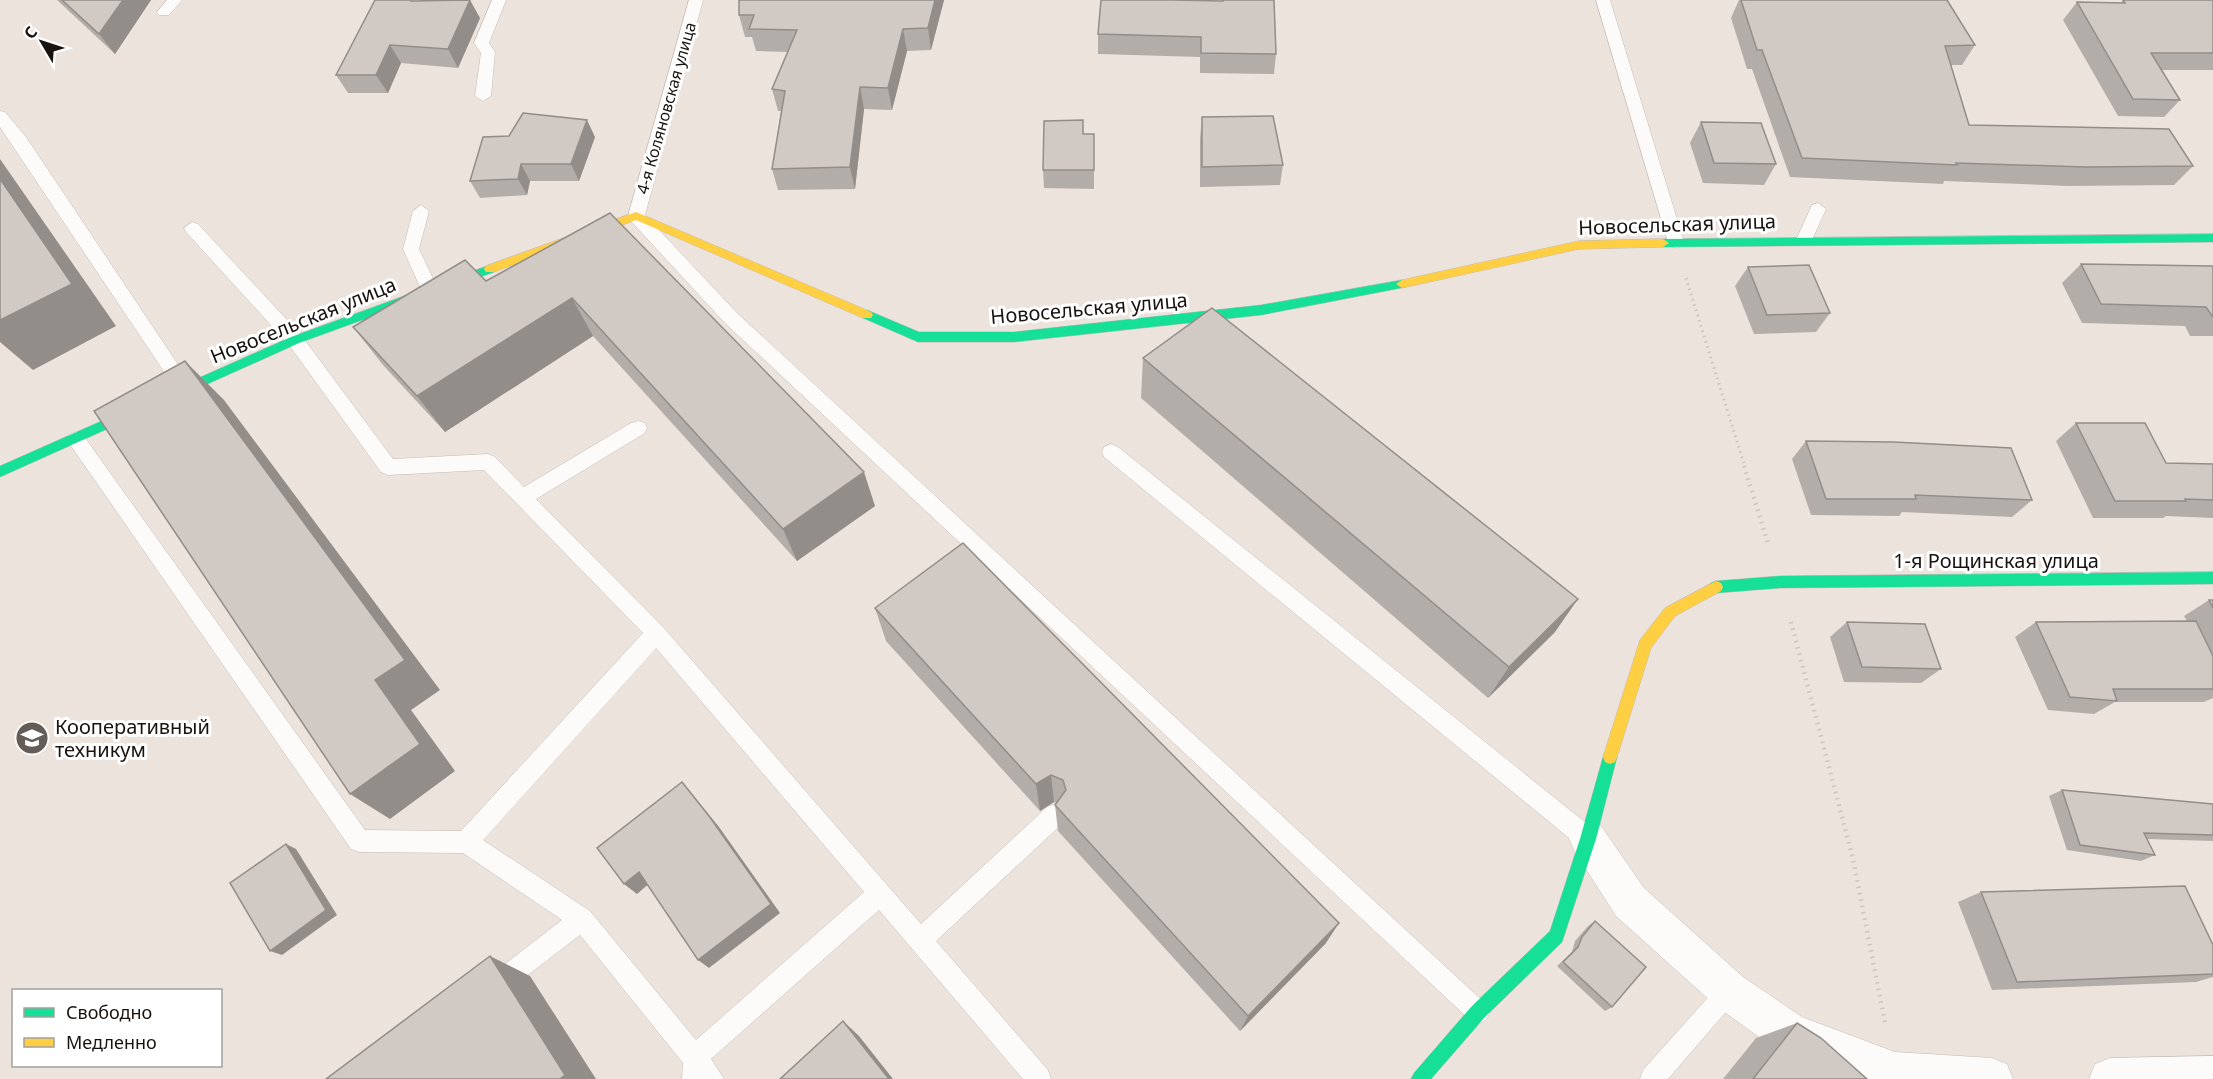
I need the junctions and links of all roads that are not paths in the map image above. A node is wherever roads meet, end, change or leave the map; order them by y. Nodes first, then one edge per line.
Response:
1 (175, 0) edge
2 (499, 0) edge
3 (696, 0) edge
4 (1603, 0) edge
5 (164, 12) dead end
6 (483, 96) dead end
7 (0, 116) edge
8 (1818, 209) dead end
9 (421, 211) dead end
10 (636, 216) junction
11 (192, 228) dead end
12 (2213, 238) edge
13 (1804, 240) junction
14 (1676, 242) junction
15 (430, 291) junction
16 (295, 340) junction
17 (185, 389) junction
18 (638, 428) dead end
19 (76, 440) junction
20 (1111, 452) dead end
21 (0, 472) edge
22 (523, 497) junction
23 (2213, 578) edge
24 (656, 633) junction
25 (1055, 815) edge
26 (1588, 840) junction
27 (466, 842) junction
28 (880, 893) junction
29 (582, 919) junction
30 (920, 940) junction
31 (1730, 991) junction
32 (478, 999) edge
33 (1479, 1012) junction
34 (695, 1068) edge
35 (2213, 1077) edge
36 (712, 1079) edge
37 (1039, 1079) edge
38 (1420, 1079) edge
39 (1652, 1079) edge
40 (1992, 1079) edge
41 (2110, 1079) edge

1 - 5 lane
2 - 6 lane
3 - 10 lane, 4-я Коляновская улица
4 - 14 lane
7 - 17 lane
8 - 13 lane
9 - 15 lane
10 - 14 street, Новосельская улица
10 - 15 street, Новосельская улица
10 - 33 lane
11 - 16 lane
12 - 13 street, Новосельская улица
13 - 14 street, Новосельская улица
15 - 16 street, Новосельская улица
16 - 17 street, Новосельская улица
16 - 22 lane
17 - 19 street, Новосельская улица
18 - 22 lane
19 - 21 street, Новосельская улица
19 - 27 lane
20 - 26 lane
22 - 24 lane
23 - 26 street, 1-я Рощинская улица
24 - 27 lane
24 - 28 lane
25 - 30 lane
26 - 31 street
26 - 33 street, 1-я Рощинская улица
27 - 29 lane
28 - 30 lane
28 - 34 lane
29 - 32 lane
29 - 34 lane
30 - 37 lane
31 - 39 lane
31 - 40 street
33 - 38 street, 1-я Рощинская улица
34 - 36 lane
35 - 41 street

